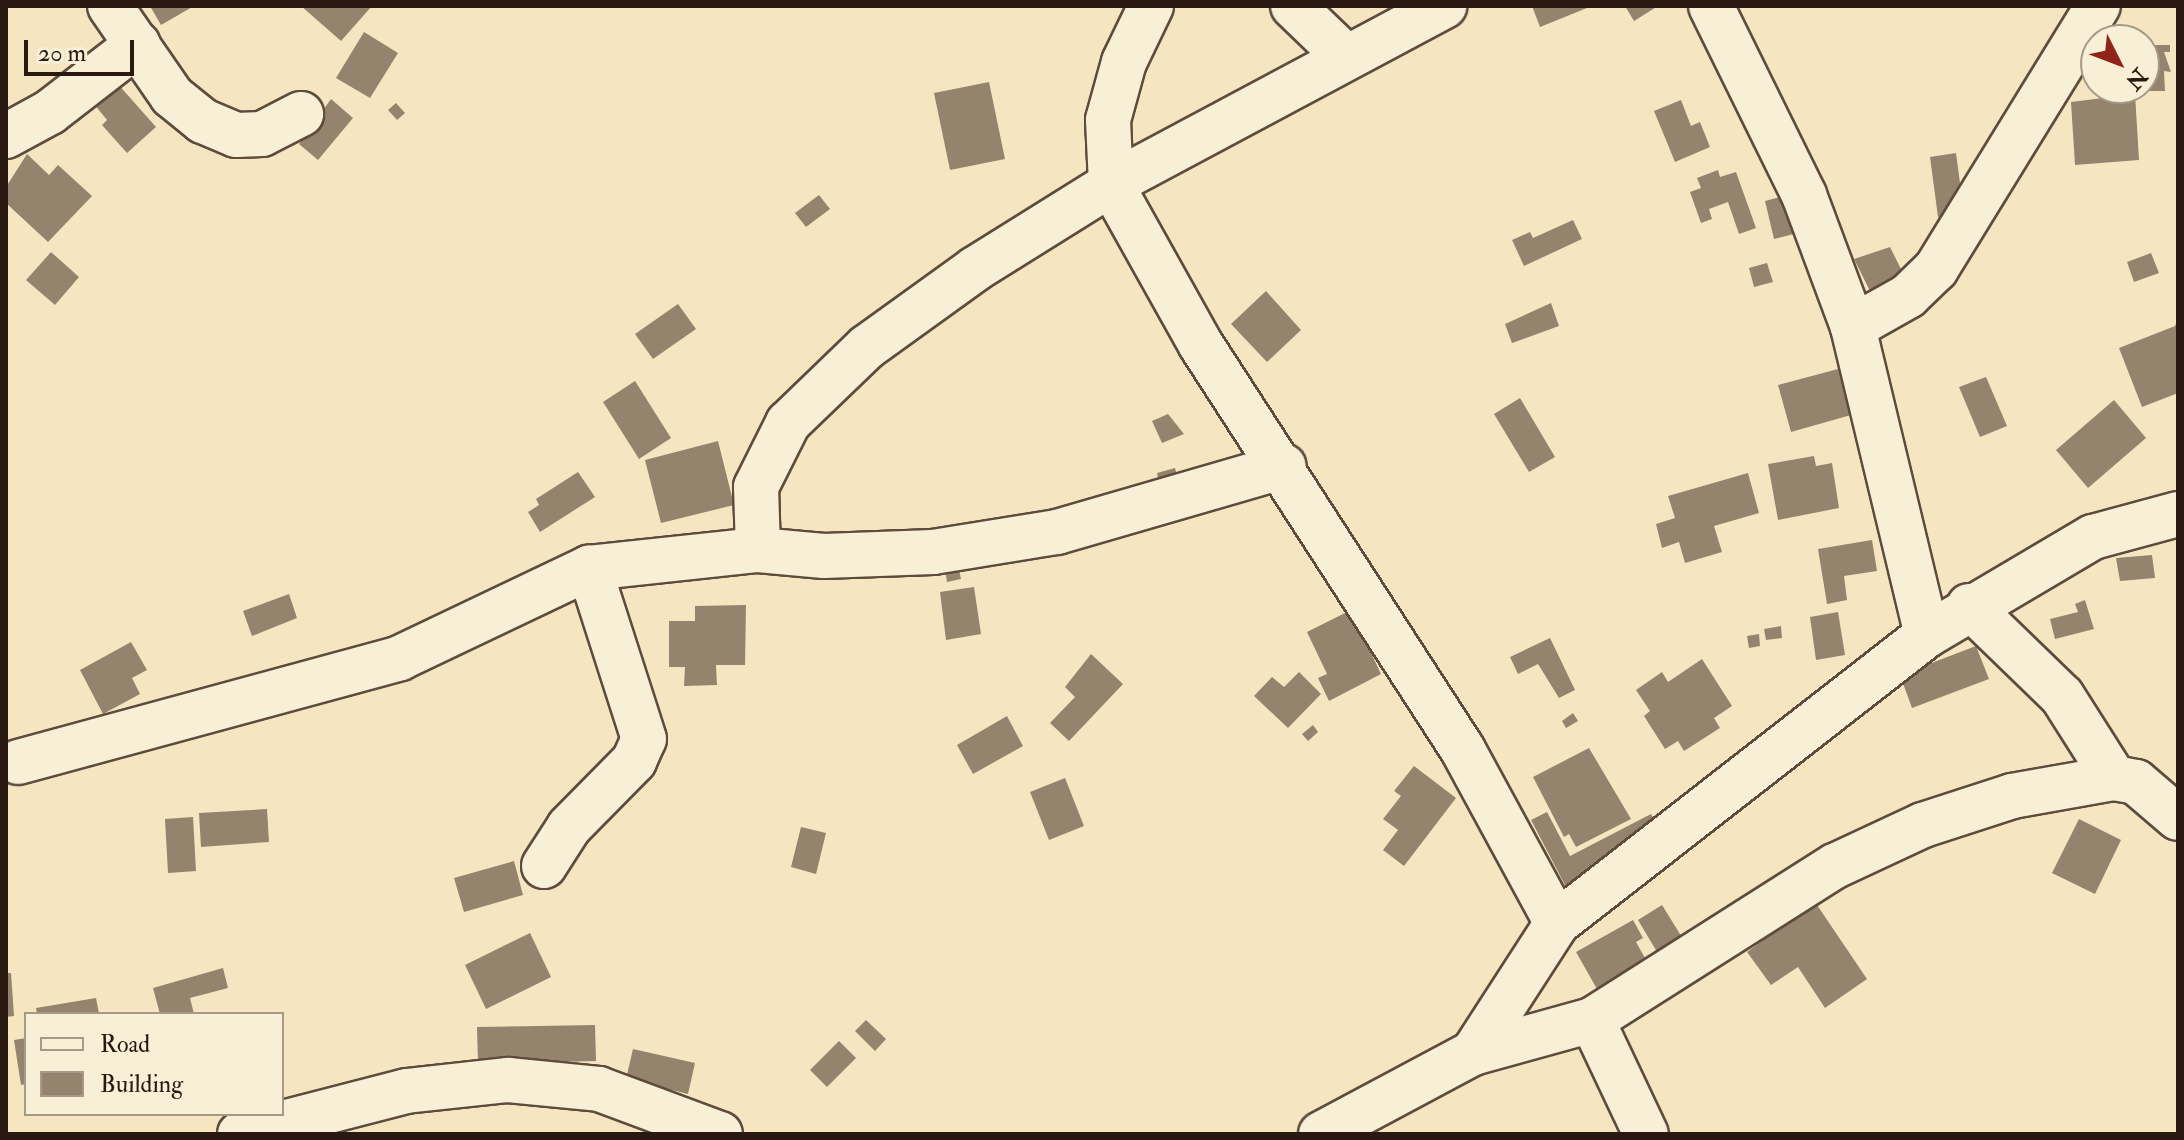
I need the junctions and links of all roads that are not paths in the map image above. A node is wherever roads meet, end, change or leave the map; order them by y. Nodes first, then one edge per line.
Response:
1 (110, 6) edge
2 (1151, 6) edge
3 (1293, 6) edge
4 (1444, 6) edge
5 (1711, 6) edge
6 (2098, 6) edge
7 (138, 44) junction
8 (1345, 56) junction
9 (301, 114) dead end
10 (6, 136) edge
11 (1111, 184) junction
12 (1853, 327) junction
13 (1284, 466) junction
14 (2178, 514) edge
15 (758, 550) junction
16 (589, 568) junction
17 (1969, 606) junction
18 (1927, 635) junction
19 (18, 762) dead end
20 (2143, 779) edge
21 (2178, 818) edge
22 (544, 866) dead end
23 (1557, 923) junction
24 (1592, 1020) junction
25 (1473, 1053) junction
26 (1337, 1129) edge
27 (240, 1134) edge
28 (720, 1134) edge
29 (1646, 1134) edge

1 - 7 street
2 - 11 street
3 - 8 street
4 - 8 street
5 - 12 street
6 - 12 street
7 - 9 street
7 - 10 street
8 - 11 street
11 - 13 street
11 - 15 street
12 - 18 street
13 - 15 street
13 - 23 street
14 - 17 street
15 - 16 street
16 - 19 street
16 - 22 street
17 - 18 street
17 - 20 street
18 - 23 street
20 - 21 street
20 - 24 street
23 - 25 street
24 - 25 street
24 - 29 street
25 - 26 street
27 - 28 street

